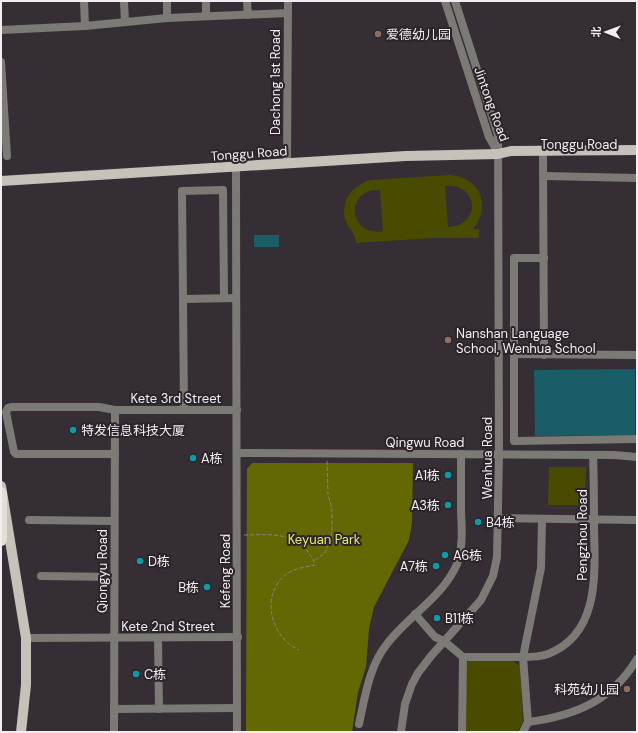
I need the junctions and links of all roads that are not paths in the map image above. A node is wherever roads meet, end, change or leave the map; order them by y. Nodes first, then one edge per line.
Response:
1 (84, 1) edge
2 (124, 1) edge
3 (167, 1) edge
4 (206, 1) edge
5 (247, 1) edge
6 (288, 1) edge
7 (445, 1) edge
8 (456, 1) edge
9 (288, 14) junction
10 (248, 15) junction
11 (206, 16) junction
12 (168, 18) junction
13 (125, 22) junction
14 (85, 26) junction
15 (1, 30) edge
16 (1, 62) edge
17 (637, 150) edge
18 (498, 154) junction
19 (7, 156) dead end
20 (543, 157) junction
21 (637, 157) edge
22 (287, 164) junction
23 (236, 167) junction
24 (544, 176) junction
25 (637, 178) edge
26 (1, 181) edge
27 (544, 258) junction
28 (224, 298) junction
29 (236, 298) junction
30 (183, 299) junction
31 (514, 354) junction
32 (544, 355) junction
33 (637, 355) edge
34 (115, 410) junction
35 (184, 410) junction
36 (236, 410) junction
37 (4, 414) edge
38 (637, 439) edge
39 (237, 453) junction
40 (114, 454) junction
41 (461, 454) junction
42 (499, 454) junction
43 (593, 455) junction
44 (637, 457) edge
45 (1, 486) edge
46 (1, 493) edge
47 (498, 518) junction
48 (542, 519) junction
49 (594, 519) junction
50 (29, 520) dead end
51 (114, 520) junction
52 (637, 520) edge
53 (1, 540) edge
54 (41, 576) dead end
55 (114, 577) junction
56 (416, 614) junction
57 (238, 637) junction
58 (26, 638) junction
59 (114, 638) junction
60 (158, 638) junction
61 (444, 641) junction
62 (463, 657) junction
63 (523, 657) junction
64 (637, 659) edge
65 (238, 708) junction
66 (114, 709) junction
67 (159, 709) junction
68 (528, 722) junction
69 (359, 724) dead end
70 (21, 732) edge
71 (114, 732) edge
72 (238, 732) edge
73 (401, 732) edge
74 (462, 732) edge
75 (523, 732) edge

1 - 14 street
2 - 13 street
3 - 12 street
4 - 11 street
5 - 10 street
6 - 9 street, Dachong 1st Road
7 - 18 street, Jintong Road
8 - 18 street, Jintong Road
9 - 10 street
9 - 22 street, Dachong 1st Road
10 - 11 street
11 - 12 street
12 - 13 street
13 - 14 street
14 - 15 street
16 - 19 street
17 - 18 main road, Tonggu Road
18 - 20 main road, Tonggu Road
18 - 22 main road, Tonggu Road
18 - 42 street, Wenhua Road
20 - 21 main road, Tonggu Road
20 - 24 street
22 - 23 main road, Tonggu Road
23 - 26 main road, Tonggu Road
23 - 29 street, Kefeng Road
24 - 25 street
24 - 27 street
27 - 31 street
27 - 32 street
28 - 29 street
28 - 30 street
28 - 30 street
29 - 36 street, Kefeng Road
30 - 35 street
31 - 32 street
31 - 38 street
32 - 33 street
34 - 35 street, Kete 3rd Street
34 - 37 street, Kete 3rd Street
34 - 40 street, Qiongyu Road
35 - 36 street, Kete 3rd Street
36 - 39 street, Kefeng Road
37 - 40 street
39 - 41 street, Qingwu Road
39 - 57 street, Kefeng Road
40 - 51 street, Qiongyu Road
41 - 42 street, Qingwu Road
41 - 56 street
42 - 43 street, Qingwu Road
42 - 47 street, Wenhua Road
43 - 44 street, Qingwu Road
43 - 49 street, Pengzhou Road
45 - 58 main road
46 - 53 highway
47 - 48 street
47 - 61 street, Wenhua Road
48 - 49 street
48 - 63 street
49 - 52 street
49 - 63 street, Pengzhou Road
50 - 51 street
51 - 55 street, Qiongyu Road
54 - 55 street
55 - 59 street, Qiongyu Road
56 - 61 street
56 - 69 street
57 - 60 street, Kete 2nd Street
57 - 65 street, Kefeng Road
58 - 59 street, Kete 2nd Street
58 - 70 main road
59 - 60 street, Kete 2nd Street
59 - 66 street, Qiongyu Road
60 - 67 street
61 - 62 street
61 - 73 street, Wenhua Road
62 - 63 street, Pengzhou Road
62 - 74 street
63 - 68 street
64 - 68 street
65 - 67 street
65 - 72 street, Kefeng Road
66 - 67 street
66 - 71 street, Qiongyu Road
68 - 75 street

